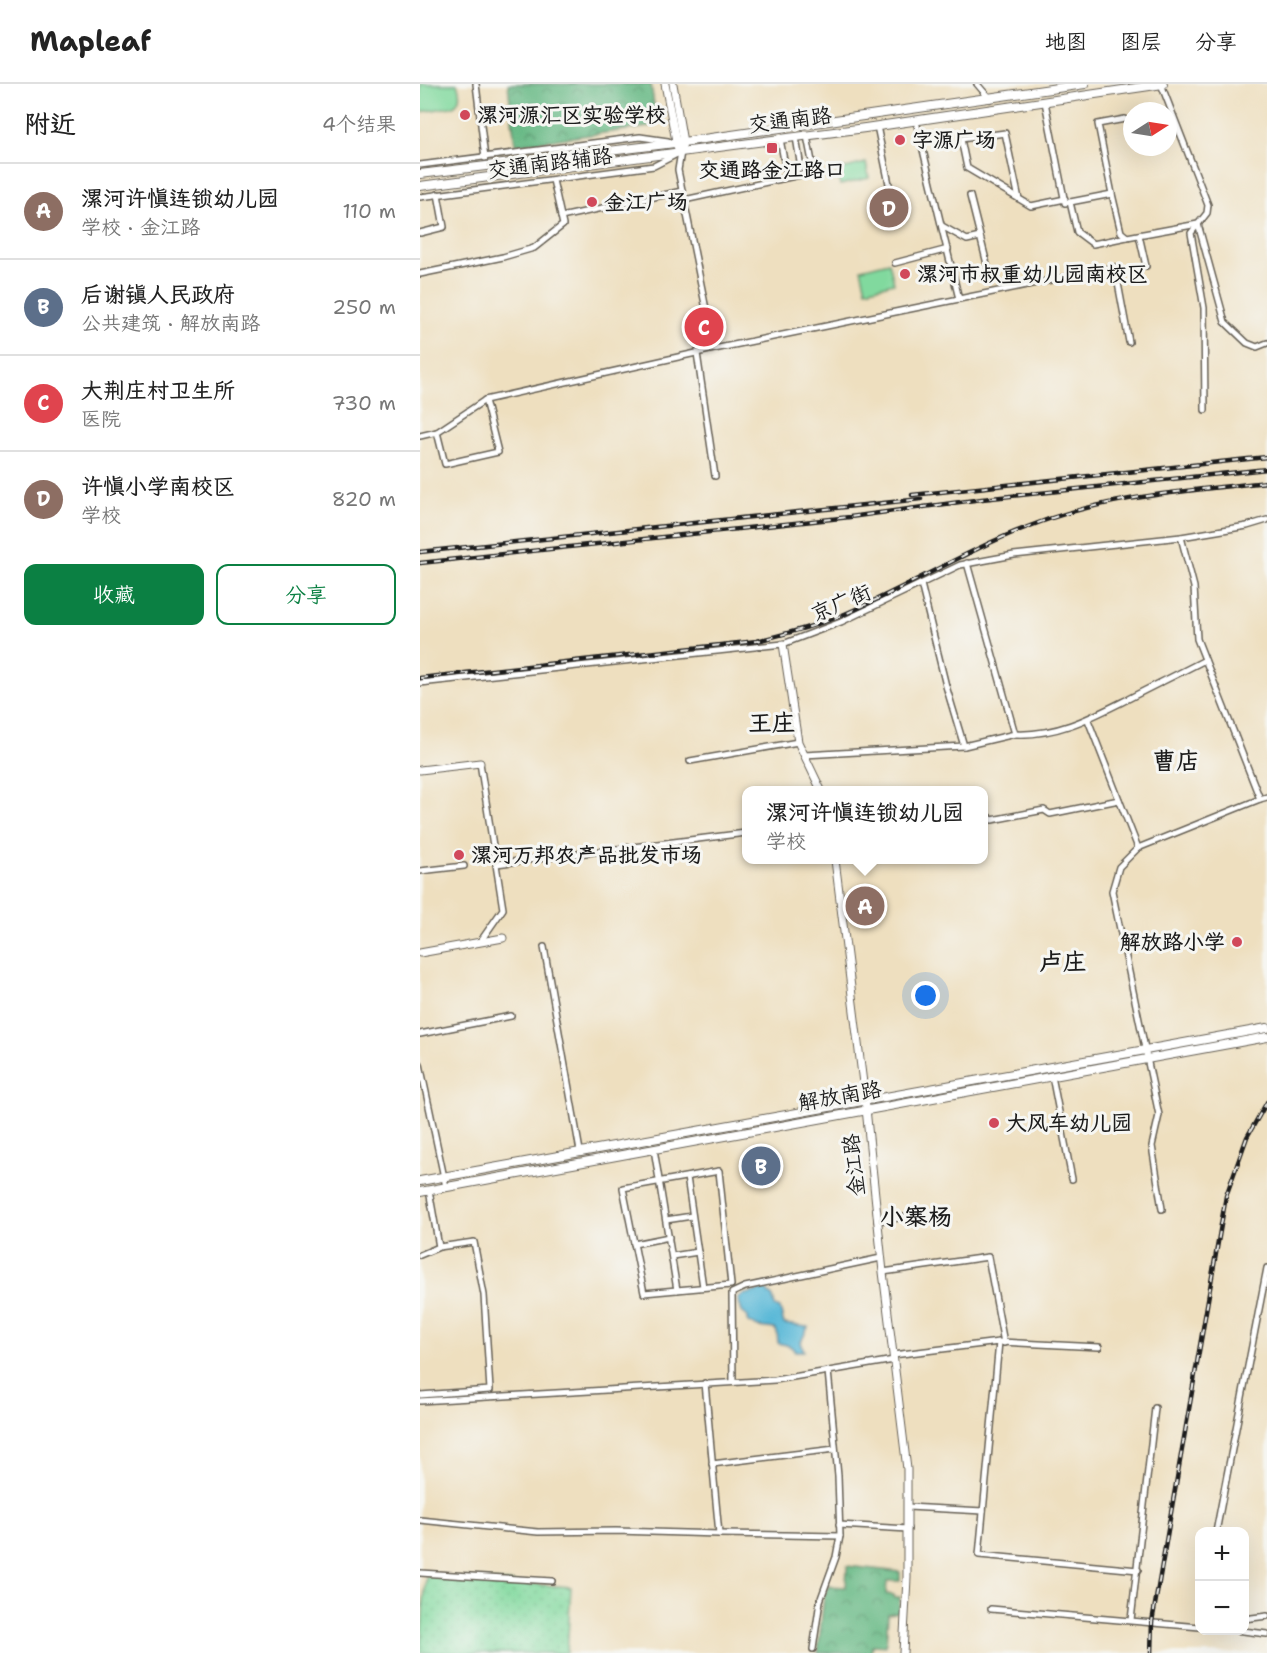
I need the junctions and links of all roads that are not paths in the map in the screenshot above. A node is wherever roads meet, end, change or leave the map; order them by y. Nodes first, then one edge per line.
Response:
1 (476, 84) edge
2 (665, 84) edge
3 (673, 84) edge
4 (977, 84) edge
5 (1085, 84) edge
6 (1162, 84) edge
7 (1064, 86) edge
8 (990, 99) junction
9 (1045, 102) junction
10 (863, 117) junction
11 (1123, 119) edge
12 (916, 121) junction
13 (877, 126) junction
14 (865, 128) junction
15 (807, 136) junction
16 (796, 137) junction
17 (780, 139) junction
18 (679, 142) junction
19 (681, 152) junction
20 (486, 161) junction
21 (420, 165) edge
22 (420, 174) edge
23 (488, 177) junction
24 (553, 180) junction
25 (889, 184) dead end
26 (420, 186) edge
27 (489, 188) junction
28 (682, 191) junction
29 (438, 194) junction
30 (1112, 194) junction
31 (970, 196) dead end
32 (420, 197) edge
33 (1019, 199) junction
34 (684, 200) junction
35 (1067, 201) junction
36 (561, 217) junction
37 (1198, 224) junction
38 (942, 226) junction
39 (420, 233) edge
40 (1139, 235) junction
41 (980, 237) junction
42 (1127, 237) junction
43 (948, 249) junction
44 (895, 263) dead end
45 (1146, 266) dead end
46 (420, 273) edge
47 (990, 276) dead end
48 (959, 299) junction
49 (1129, 342) dead end
50 (1267, 343) edge
51 (714, 349) junction
52 (697, 353) junction
53 (485, 400) junction
54 (1205, 410) dead end
55 (437, 432) junction
56 (420, 436) edge
57 (715, 476) dead end
58 (1267, 520) edge
59 (1181, 537) junction
60 (967, 563) junction
61 (921, 584) junction
62 (783, 644) junction
63 (1205, 660) junction
64 (420, 684) edge
65 (1088, 720) junction
66 (1015, 734) junction
67 (798, 742) junction
68 (964, 746) junction
69 (804, 755) junction
70 (690, 761) dead end
71 (480, 763) joint
72 (420, 770) edge
73 (819, 786) edge
74 (1267, 797) edge
75 (1260, 799) junction
76 (1119, 800) junction
77 (988, 816) edge
78 (742, 834) edge
79 (1138, 848) junction
80 (496, 864) junction
81 (836, 864) edge
82 (464, 866) dead end
83 (420, 871) edge
84 (503, 938) dead end
85 (480, 942) junction
86 (544, 947) dead end
87 (420, 953) edge
88 (511, 1016) dead end
89 (1267, 1028) edge
90 (420, 1034) edge
91 (1267, 1037) edge
92 (1146, 1054) junction
93 (420, 1064) edge
94 (1052, 1076) junction
95 (865, 1099) junction
96 (865, 1110) junction
97 (654, 1149) junction
98 (580, 1151) junction
99 (444, 1177) junction
100 (687, 1177) junction
101 (1072, 1179) dead end
102 (420, 1181) edge
103 (660, 1182) junction
104 (446, 1187) junction
105 (425, 1191) edge
106 (1162, 1209) dead end
107 (693, 1216) junction
108 (913, 1216) dead end
109 (666, 1220) junction
110 (877, 1221) junction
111 (669, 1237) junction
112 (634, 1244) junction
113 (439, 1247) junction
114 (698, 1252) junction
115 (420, 1255) edge
116 (672, 1256) junction
117 (881, 1258) junction
118 (1267, 1268) edge
119 (883, 1272) junction
120 (703, 1287) junction
121 (677, 1290) junction
122 (1002, 1342) junction
123 (1099, 1347) dead end
124 (894, 1358) junction
125 (828, 1371) junction
126 (733, 1382) junction
127 (705, 1383) junction
128 (420, 1395) edge
129 (420, 1401) edge
130 (1155, 1408) dead end
131 (835, 1449) junction
132 (712, 1464) junction
133 (908, 1507) junction
134 (983, 1511) junction
135 (420, 1520) edge
136 (839, 1525) junction
137 (1217, 1527) edge
138 (908, 1529) junction
139 (719, 1534) junction
140 (840, 1536) junction
141 (1138, 1570) junction
142 (420, 1573) edge
143 (552, 1581) dead end
144 (991, 1609) dead end
145 (1267, 1616) edge
146 (1249, 1618) edge
147 (1131, 1620) junction
148 (1195, 1626) edge
149 (1249, 1632) edge
150 (1267, 1634) edge
151 (813, 1649) dead end
152 (903, 1653) edge

1 - 20 street
2 - 18 street
3 - 18 street
4 - 8 street
5 - 7 main road, 交通南路
6 - 9 main road, 交通南路
6 - 37 street
7 - 8 main road, 交通南路
8 - 10 main road, 交通南路
9 - 12 main road, 交通南路
9 - 35 street
10 - 14 main road
10 - 18 main road, 交通南路
11 - 30 street
12 - 13 main road, 交通南路
12 - 38 street
13 - 14 main road, 交通南路
13 - 25 street
14 - 15 main road, 交通南路
15 - 16 main road, 交通南路
15 - 34 street
16 - 17 main road, 交通南路
16 - 17 street
17 - 19 main road, 交通南路
18 - 19 street
18 - 20 main road, 交通南路
19 - 23 main road, 交通南路
19 - 24 street, 交通南路辅路
19 - 28 street
20 - 21 street, 交通南路辅路
20 - 22 main road, 交通南路
20 - 23 main road
23 - 26 main road, 交通南路
23 - 27 street
24 - 27 street, 交通南路辅路
24 - 36 street
27 - 29 street, 交通南路辅路
28 - 34 street
28 - 36 street
29 - 32 street, 交通南路辅路
29 - 39 street
30 - 35 street
30 - 42 street
31 - 41 street
33 - 33 street
33 - 35 street
34 - 51 street
35 - 42 street
36 - 46 street
37 - 40 street
37 - 50 street
37 - 54 street
38 - 41 street
38 - 43 street
40 - 42 street
40 - 45 street
41 - 47 street
43 - 44 street
43 - 48 street
48 - 49 street
48 - 51 street
51 - 52 street
52 - 53 street
52 - 57 street
53 - 55 street
53 - 55 street
55 - 56 street
58 - 59 street, 京广街
59 - 60 street, 京广街
59 - 63 street
60 - 61 street, 京广街
60 - 66 street
61 - 62 street, 京广街
61 - 68 street
62 - 64 street, 京广街
62 - 67 street
63 - 65 street
63 - 75 street
65 - 66 street
65 - 76 street
66 - 68 street
67 - 69 street
67 - 70 street
68 - 69 street
69 - 73 street
71 - 72 street
71 - 80 street
74 - 75 street
75 - 79 street
76 - 77 street
76 - 79 street
78 - 80 street
79 - 92 street
80 - 85 street
81 - 95 street, 金江路
82 - 83 street
84 - 85 street
85 - 87 street
86 - 98 street
88 - 90 street
89 - 92 main road, 解放南路
91 - 92 main road, 解放南路
92 - 94 main road, 解放南路
92 - 95 main road, 解放南路
92 - 106 street
93 - 99 street
94 - 96 main road, 解放南路
94 - 101 street
95 - 96 street, 金江路
95 - 98 main road, 解放南路
96 - 97 main road, 解放南路
96 - 110 street, 金江路
97 - 103 street
97 - 104 main road, 解放南路
98 - 99 main road, 解放南路
99 - 102 main road, 解放南路
99 - 104 street
100 - 103 street
100 - 107 street
100 - 120 street
103 - 109 street
103 - 112 street
104 - 105 main road, 解放南路
105 - 113 street
107 - 109 street
107 - 114 street
108 - 110 street
109 - 111 street
110 - 117 street, 金江路
111 - 112 street
111 - 116 street
112 - 121 street
113 - 115 street
113 - 128 street
114 - 116 street
114 - 120 street
116 - 121 street
117 - 119 street, 金江路
117 - 126 street
118 - 137 street
119 - 122 street
119 - 124 street, 金江路
120 - 121 street
122 - 123 street
122 - 124 street
122 - 134 street
124 - 125 street
124 - 133 street, 金江路
125 - 126 street
125 - 131 street
126 - 127 street
127 - 129 street
127 - 132 street
130 - 141 street
131 - 132 street
131 - 136 street
132 - 139 street
133 - 134 street
133 - 138 street, 金江路
134 - 141 street
135 - 139 street
136 - 138 street
136 - 140 street
138 - 152 street, 金江路
139 - 140 street
140 - 151 street
141 - 147 street
142 - 143 street
144 - 147 street
145 - 146 street
147 - 148 street
149 - 150 street

